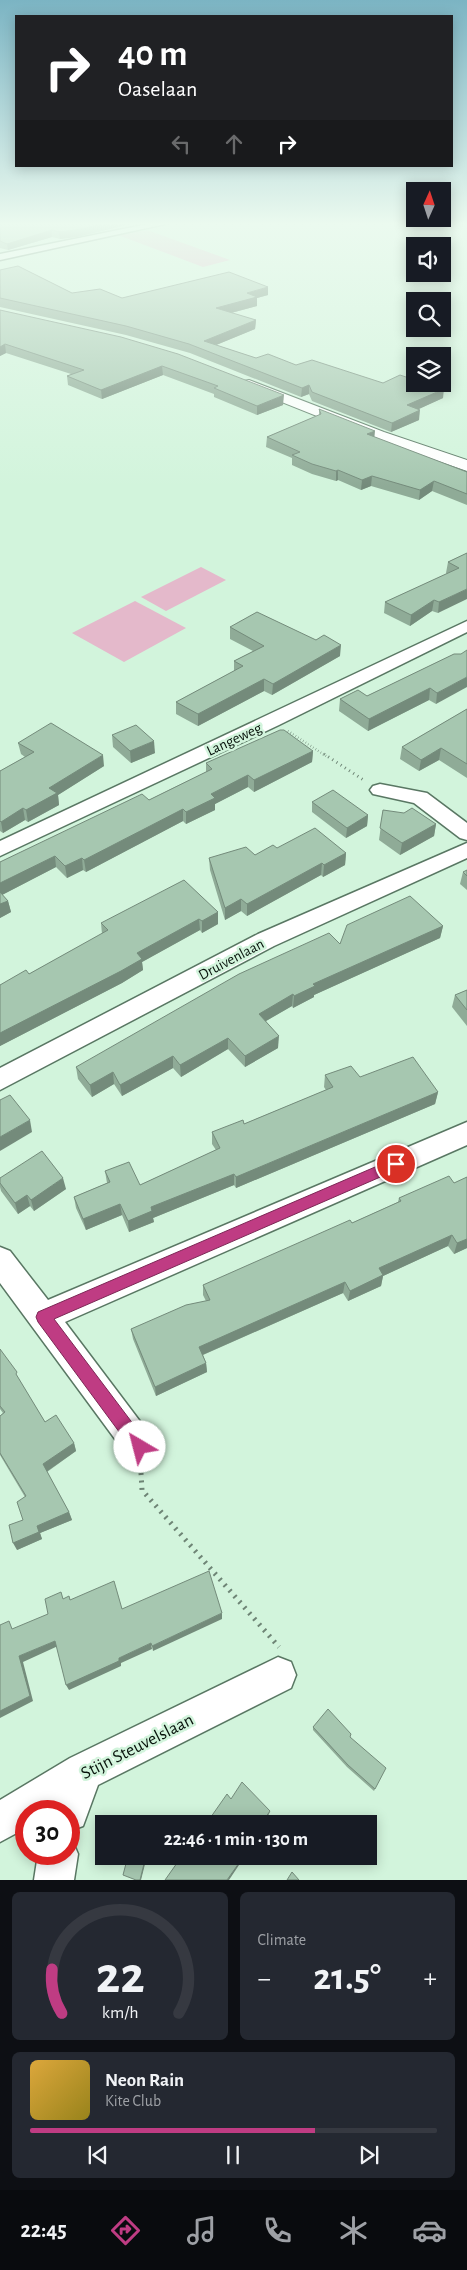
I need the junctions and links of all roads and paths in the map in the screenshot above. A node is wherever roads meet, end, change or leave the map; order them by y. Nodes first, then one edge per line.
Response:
1 (232, 377) edge
2 (467, 466) edge
3 (467, 626) edge
4 (273, 721) junction
5 (380, 790) joint
6 (467, 833) edge
7 (0, 849) edge
8 (467, 850) edge
9 (0, 1080) edge
10 (467, 1133) edge
11 (0, 1260) edge
12 (43, 1317) junction
13 (140, 1447) joint
14 (278, 1675) joint
15 (84, 1772) junction
16 (74, 1800) edge
17 (0, 1822) edge
18 (56, 1865) edge
19 (54, 1880) edge

1 - 2 street
3 - 4 street, Langeweg
4 - 5 path
4 - 7 street, Langeweg
5 - 6 street
8 - 9 street, Druivenlaan
10 - 12 street
11 - 12 street
12 - 13 street
13 - 14 path
14 - 15 street, Stijn Steuvelslaan
15 - 16 street
15 - 17 street, Stijn Steuvelslaan
18 - 19 street

